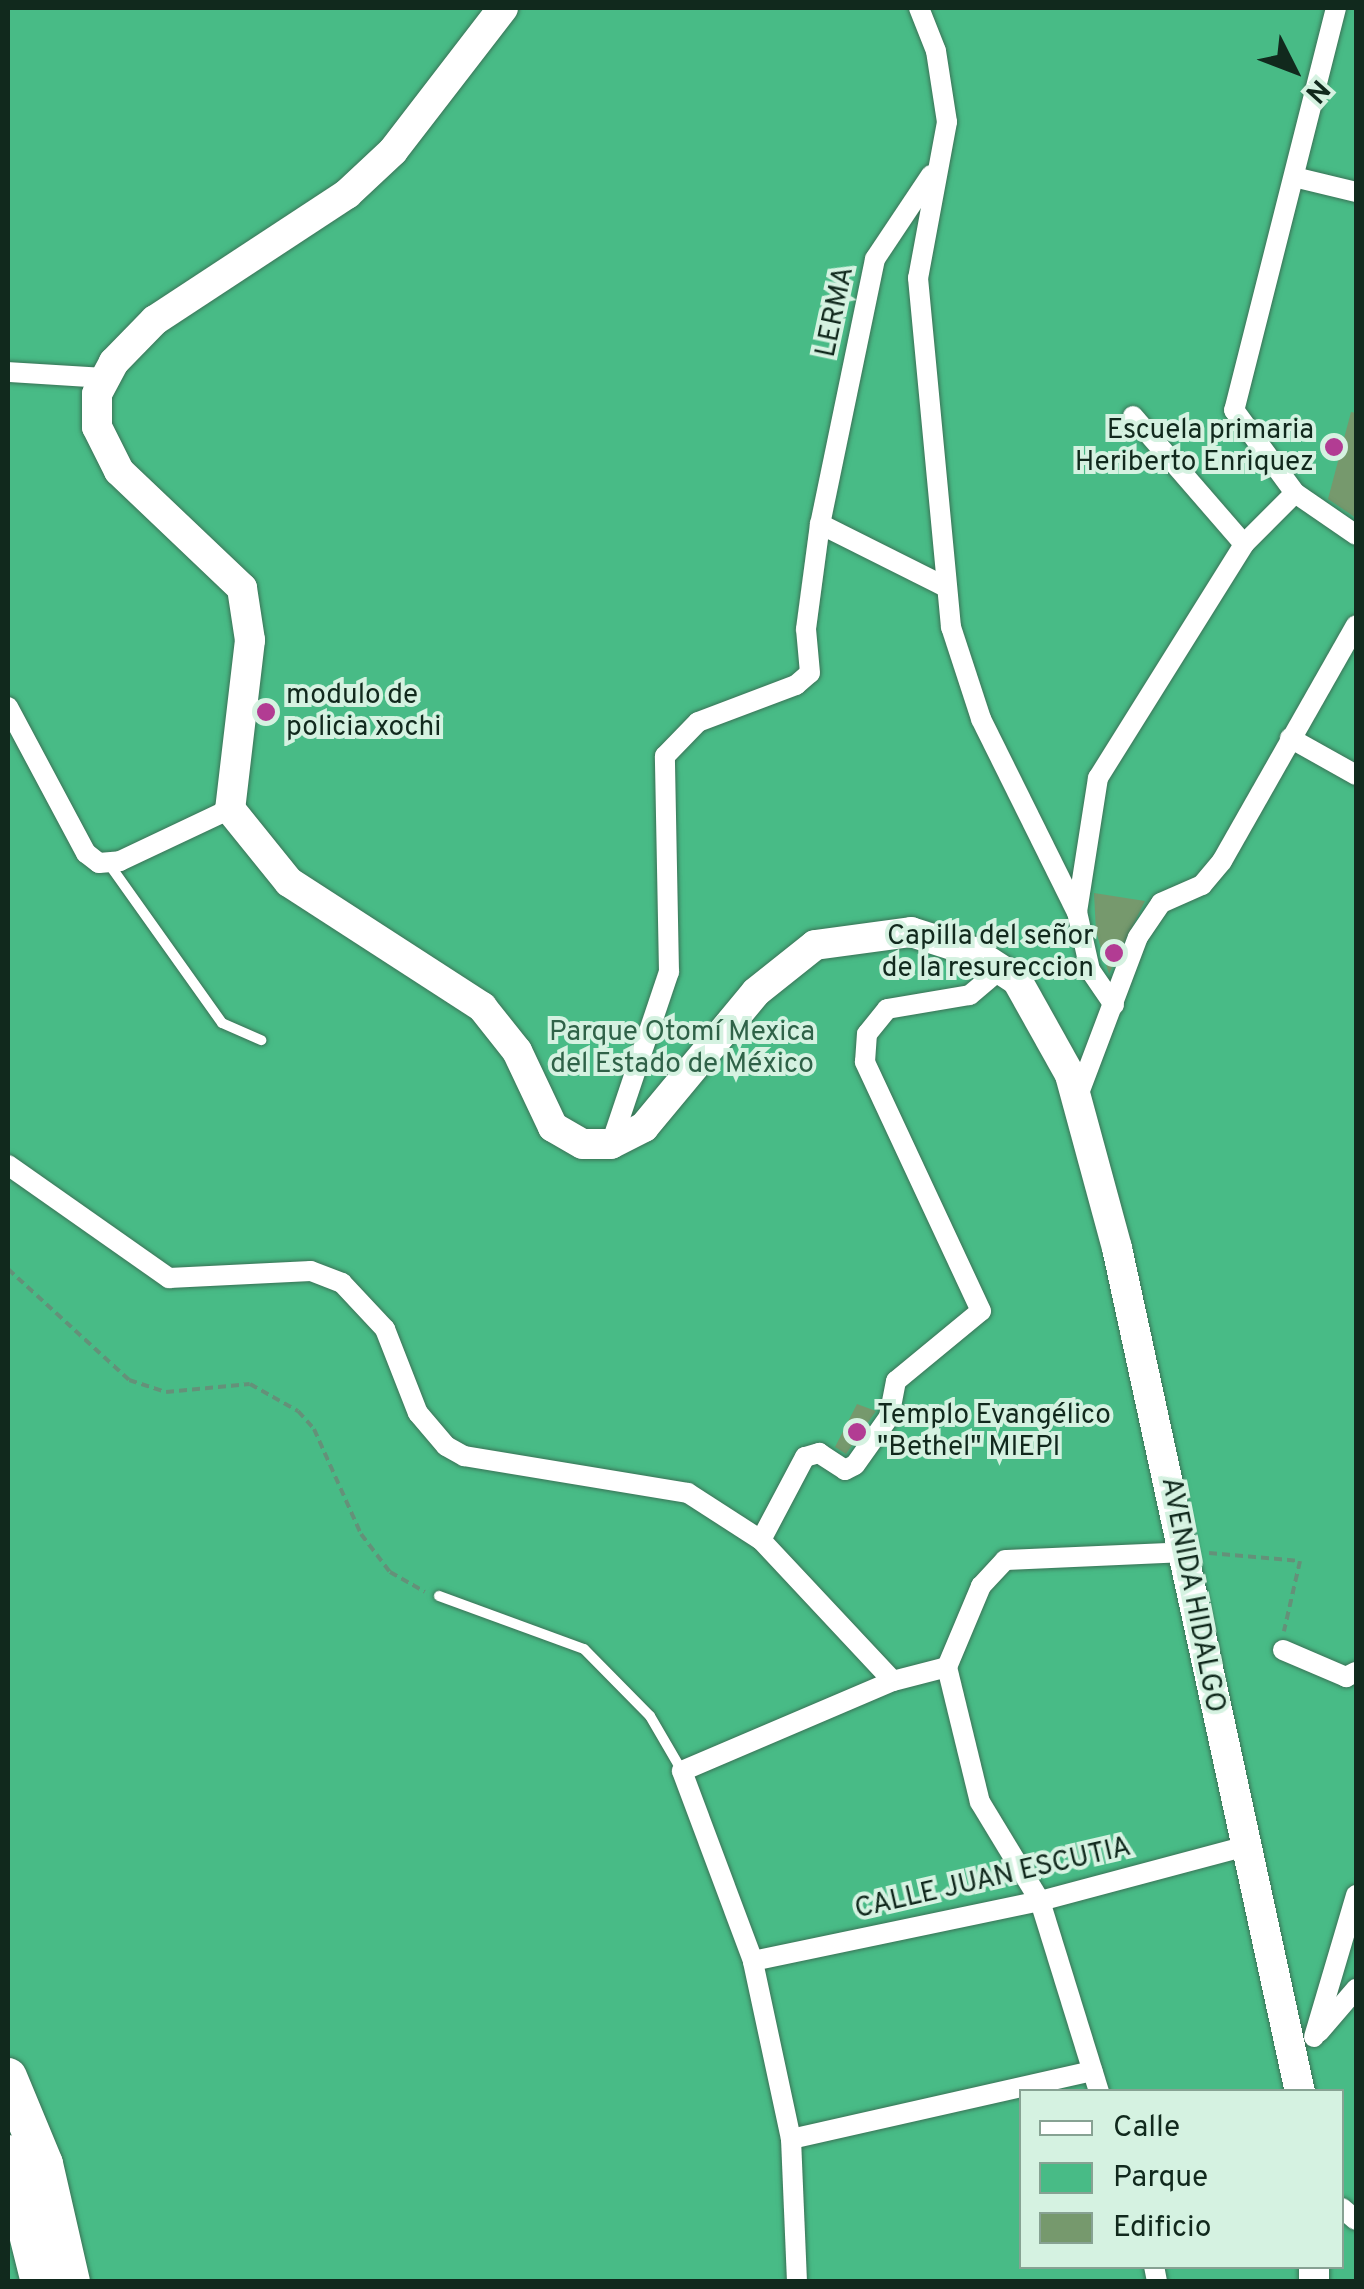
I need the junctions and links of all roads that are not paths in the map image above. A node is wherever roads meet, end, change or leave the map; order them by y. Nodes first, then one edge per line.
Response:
1 (503, 8) edge
2 (919, 8) edge
3 (1336, 8) edge
4 (936, 169) junction
5 (1294, 177) junction
6 (1356, 192) edge
7 (8, 372) edge
8 (103, 378) junction
9 (1133, 416) dead end
10 (1294, 493) junction
11 (820, 524) junction
12 (1356, 535) edge
13 (1244, 544) junction
14 (944, 586) junction
15 (1356, 625) edge
16 (8, 707) edge
17 (1290, 738) junction
18 (1356, 776) edge
19 (230, 809) junction
20 (108, 864) junction
21 (1077, 912) junction
22 (1003, 966) junction
23 (1114, 1005) junction
24 (261, 1040) dead end
25 (1076, 1101) junction
26 (611, 1144) junction
27 (8, 1165) edge
28 (761, 1540) junction
29 (1187, 1552) junction
30 (439, 1596) road end
31 (1283, 1650) road end
32 (947, 1667) junction
33 (1356, 1672) edge
34 (893, 1681) junction
35 (682, 1771) junction
36 (1243, 1846) junction
37 (1356, 1895) edge
38 (1040, 1901) junction
39 (753, 1960) junction
40 (1356, 1990) edge
41 (1303, 2044) junction
42 (8, 2076) edge
43 (1096, 2082) edge
44 (1059, 2089) edge
45 (1300, 2089) edge
46 (1019, 2096) edge
47 (791, 2139) junction
48 (8, 2154) edge
49 (40, 2282) edge
50 (72, 2282) edge
51 (797, 2282) edge

1 - 8 main road
2 - 4 street
3 - 5 street
4 - 11 street, LERMA
4 - 14 street
5 - 6 street
5 - 10 street
7 - 8 street
8 - 19 main road
9 - 13 street
10 - 12 street
10 - 13 street
11 - 14 street
11 - 26 street, LERMA
13 - 21 street
14 - 21 street
15 - 17 street
16 - 20 street
17 - 18 street
17 - 23 street
19 - 20 street
19 - 26 main road
20 - 24 lane
21 - 23 street
22 - 25 main road, AVENIDA HIDALGO
22 - 26 main road
22 - 28 street
23 - 25 street
25 - 29 main road, AVENIDA HIDALGO
27 - 28 street
28 - 34 street
29 - 32 street
29 - 36 main road, AVENIDA HIDALGO
30 - 35 lane
31 - 33 street
32 - 34 street
32 - 38 street
34 - 35 street
35 - 39 street
36 - 38 street, CALLE JUAN ESCUTIA
36 - 41 main road, AVENIDA HIDALGO
37 - 41 street
38 - 39 street, CALLE JUAN ESCUTIA
38 - 43 street
39 - 47 street
40 - 41 street
41 - 45 main road, AVENIDA HIDALGO
42 - 50 highway
43 - 44 street
46 - 47 street
47 - 51 street
48 - 49 highway

